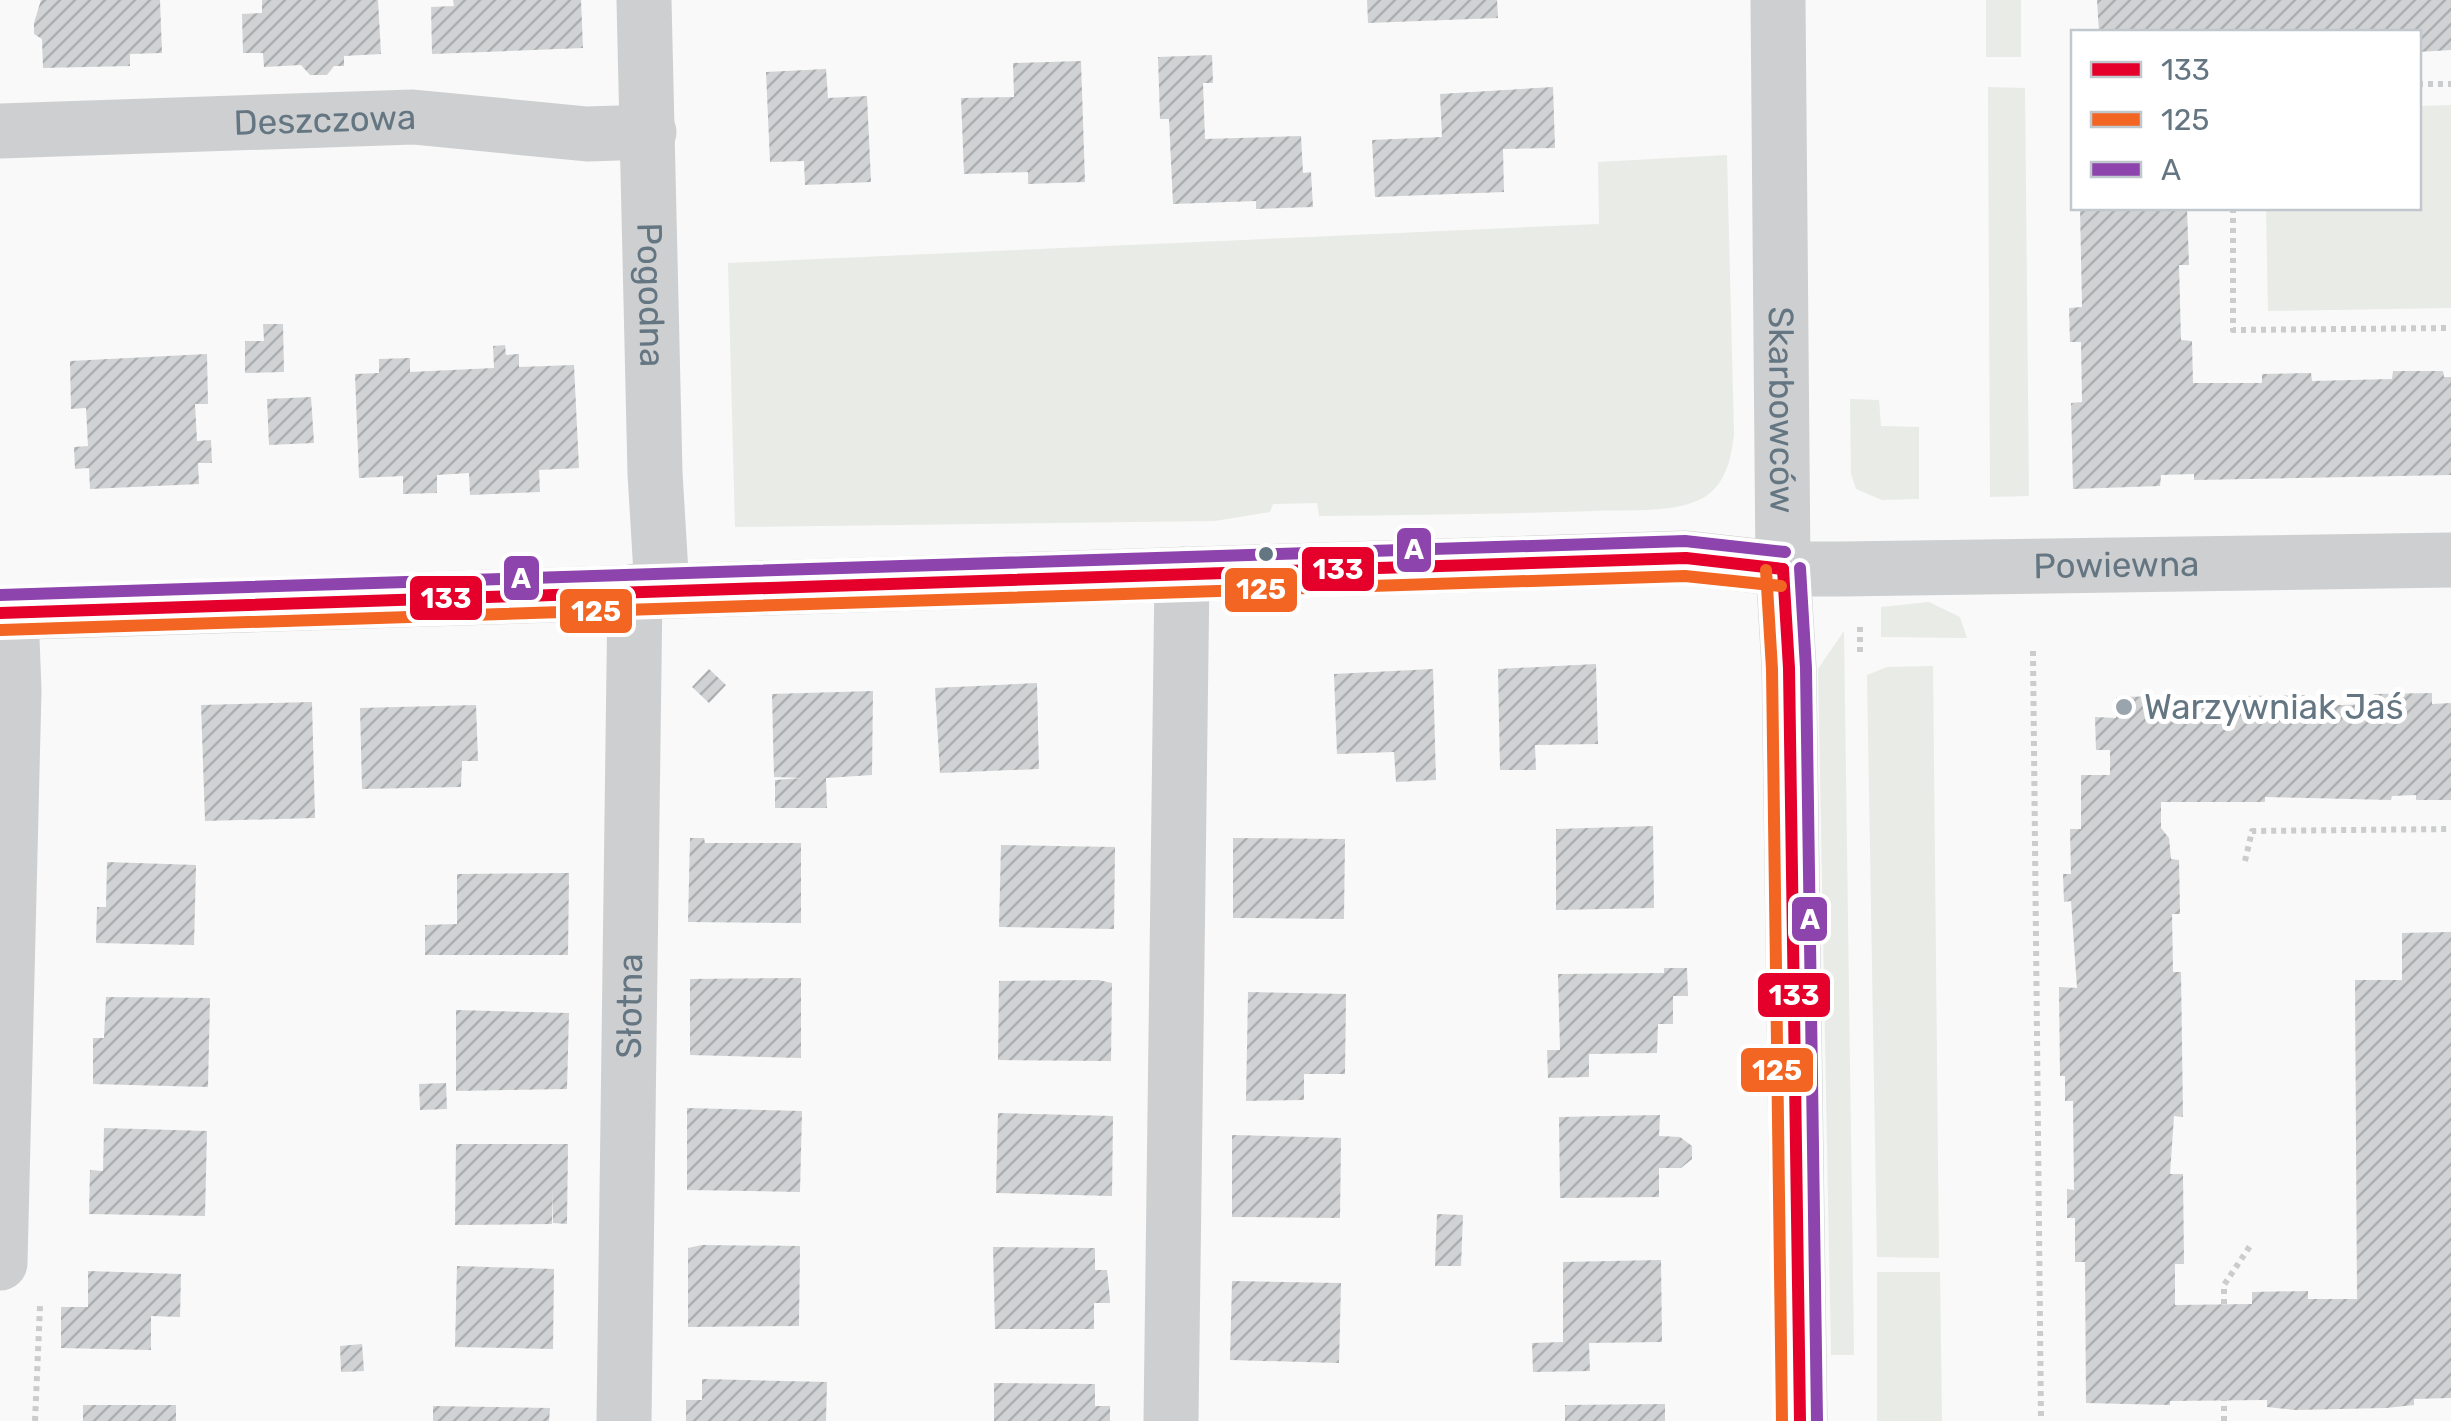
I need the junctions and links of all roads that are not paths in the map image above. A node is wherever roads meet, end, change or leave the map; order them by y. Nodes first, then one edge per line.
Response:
1 (644, 0) edge
2 (1778, 0) edge
3 (0, 132) edge
4 (649, 132) junction
5 (2451, 560) edge
6 (1783, 569) junction
7 (1182, 574) junction
8 (648, 590) junction
9 (6, 613) edge
10 (0, 1263) edge
11 (624, 1421) edge
12 (1171, 1421) edge
13 (1800, 1421) edge

1 - 4 street, Pogodna
2 - 6 street, Skarbowców
3 - 4 street, Deszczowa
4 - 8 street, Pogodna
5 - 6 street, Powiewna
6 - 7 street, Powiewna
6 - 13 street, Skarbowców
7 - 8 street, Powiewna
7 - 12 street
8 - 9 street, Powiewna
8 - 11 street, Słotna
9 - 10 street

